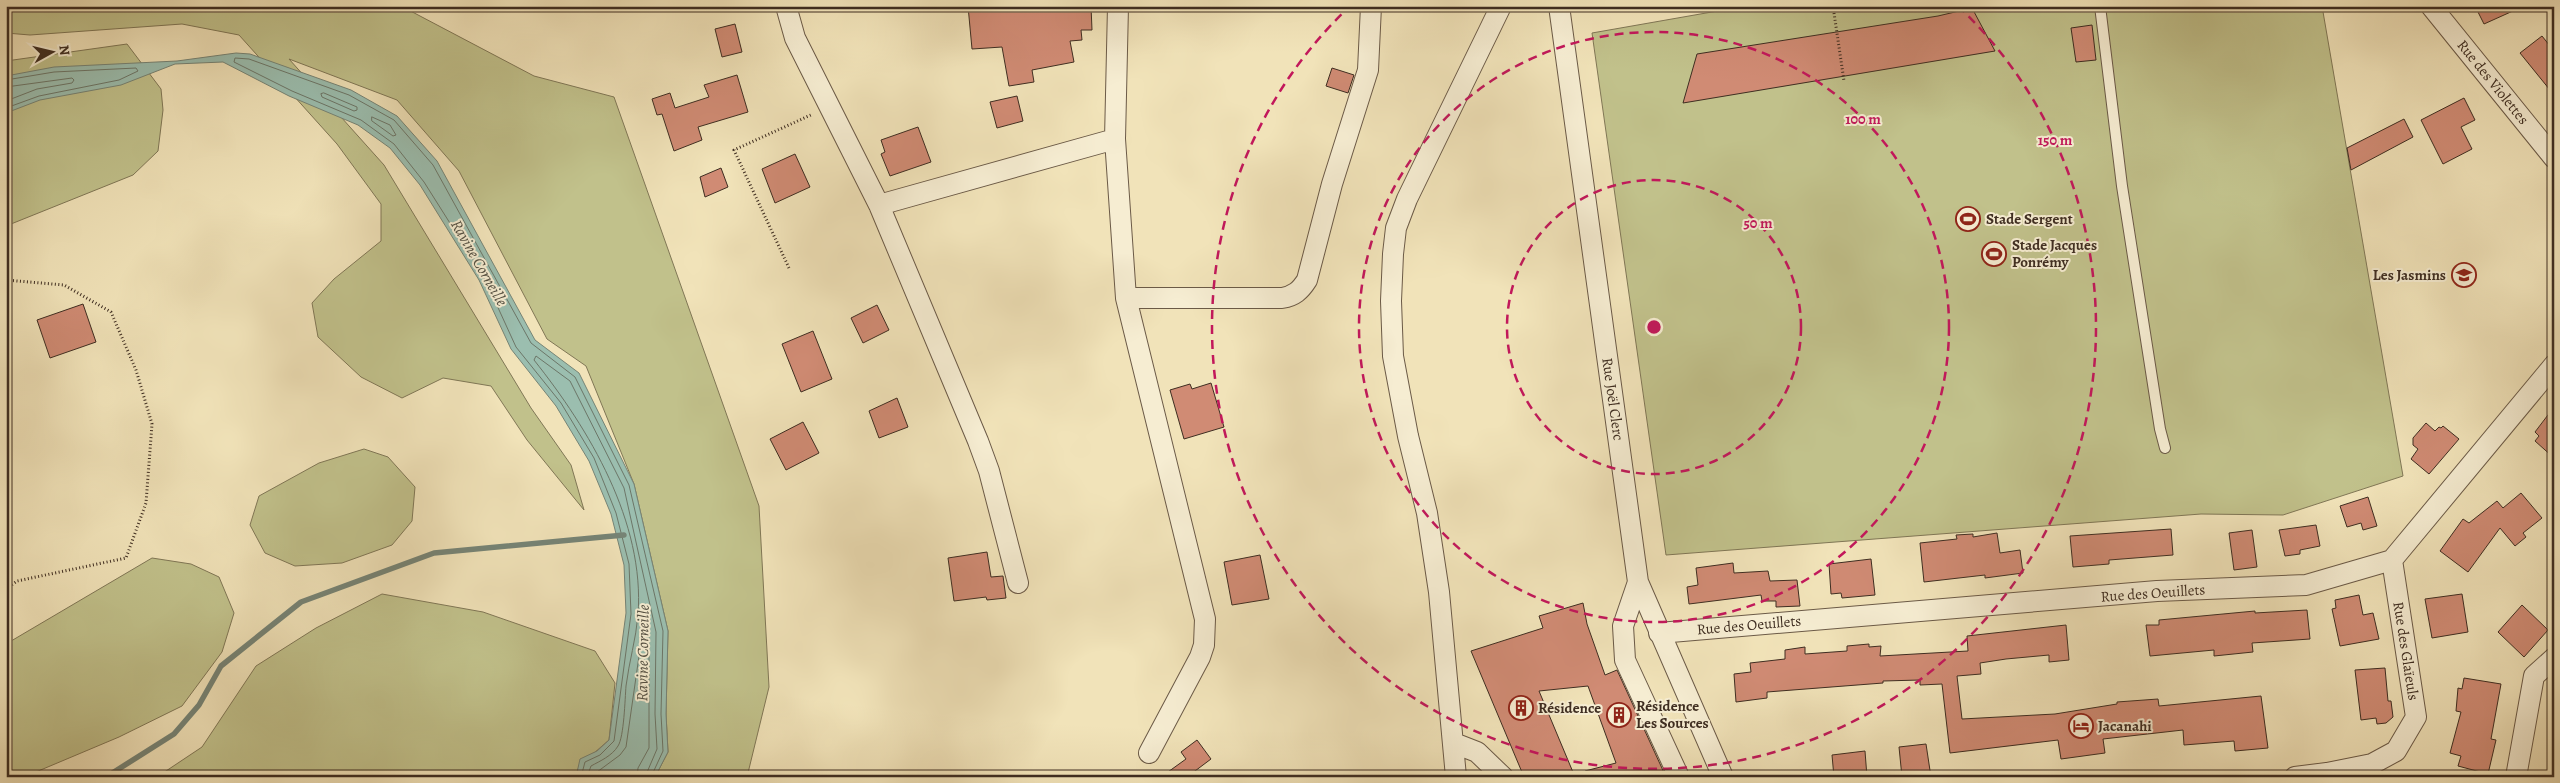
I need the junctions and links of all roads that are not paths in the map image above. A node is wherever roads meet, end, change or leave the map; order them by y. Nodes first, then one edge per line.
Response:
1 (786, 6) edge
2 (1118, 6) edge
3 (1371, 6) edge
4 (1502, 6) edge
5 (1559, 6) edge
6 (2100, 6) edge
7 (2432, 6) edge
8 (1115, 138) junction
9 (2554, 158) edge
10 (879, 205) junction
11 (1126, 298) junction
12 (2554, 365) edge
13 (2165, 448) dead end
14 (2392, 560) junction
15 (1638, 582) junction
16 (1018, 583) dead end
17 (1659, 633) junction
18 (2554, 658) edge
19 (1454, 743) junction
20 (1149, 753) dead end
21 (1456, 777) edge
22 (1504, 777) edge
23 (1679, 777) edge
24 (1723, 777) edge
25 (2295, 777) edge
26 (2516, 777) edge

1 - 10 street
2 - 8 street
3 - 11 street
4 - 19 street
5 - 15 street, Rue Joël Clerc
6 - 13 lane
7 - 9 street, Rue des Violettes
8 - 10 street
8 - 11 street
10 - 16 street
11 - 20 street
12 - 14 street
14 - 17 street, Rue des Oeuillets
14 - 25 street, Rue des Glaïeuls
15 - 17 street, Rue Joël Clerc
15 - 23 street
17 - 24 street, Rue Joël Clerc
18 - 26 street
19 - 21 street
19 - 22 street

